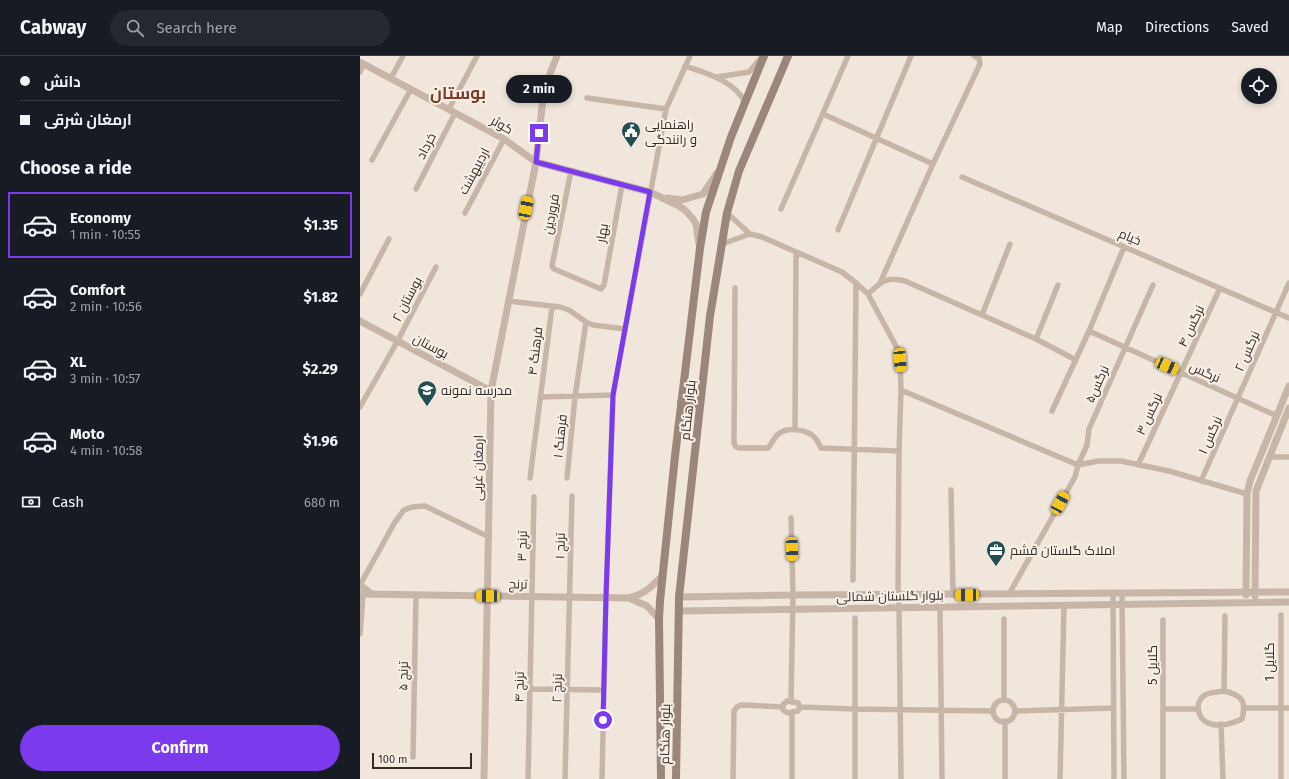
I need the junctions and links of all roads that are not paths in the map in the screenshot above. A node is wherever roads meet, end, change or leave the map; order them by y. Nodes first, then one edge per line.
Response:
1 (404, 56) edge
2 (477, 56) edge
3 (557, 56) edge
4 (690, 56) edge
5 (764, 56) edge
6 (788, 56) edge
7 (848, 56) edge
8 (911, 56) edge
9 (974, 56) edge
10 (362, 63) edge
11 (685, 66) junction
12 (360, 72) edge
13 (717, 77) junction
14 (391, 78) junction
15 (411, 89) junction
16 (587, 98) dead end
17 (745, 102) junction
18 (666, 109) junction
19 (452, 111) junction
20 (823, 114) junction
21 (504, 138) junction
22 (877, 138) junction
23 (372, 160) dead end
24 (536, 162) junction
25 (933, 164) junction
26 (721, 166) junction
27 (570, 171) junction
28 (962, 177) dead end
29 (622, 185) junction
30 (416, 189) dead end
31 (650, 192) junction
32 (661, 197) junction
33 (781, 209) dead end
34 (465, 213) dead end
35 (727, 213) junction
36 (838, 230) dead end
37 (750, 234) junction
38 (389, 239) dead end
39 (722, 244) junction
40 (1010, 244) dead end
41 (1124, 247) junction
42 (700, 248) junction
43 (796, 252) junction
44 (436, 267) dead end
45 (856, 283) junction
46 (880, 283) junction
47 (1289, 283) edge
48 (604, 285) joint
49 (1058, 285) dead end
50 (1153, 286) dead end
51 (735, 288) dead end
52 (1220, 288) junction
53 (360, 294) edge
54 (868, 294) junction
55 (508, 301) junction
56 (552, 307) junction
57 (1276, 312) junction
58 (982, 315) junction
59 (1289, 318) edge
60 (360, 321) edge
61 (586, 322) junction
62 (625, 329) junction
63 (1089, 331) junction
64 (1036, 339) junction
65 (397, 342) junction
66 (1125, 348) junction
67 (1076, 360) junction
68 (1181, 373) junction
69 (1289, 386) edge
70 (901, 390) junction
71 (491, 391) junction
72 (613, 395) junction
73 (541, 397) junction
74 (575, 397) junction
75 (1238, 398) junction
76 (681, 402) junction
77 (700, 404) junction
78 (360, 407) edge
79 (1289, 408) edge
80 (1052, 411) dead end
81 (1277, 416) junction
82 (795, 430) junction
83 (854, 449) junction
84 (899, 451) junction
85 (1259, 457) junction
86 (1269, 457) junction
87 (1289, 457) edge
88 (1078, 465) junction
89 (1138, 465) junction
90 (530, 478) dead end
91 (567, 478) dead end
92 (1201, 481) junction
93 (950, 490) dead end
94 (1247, 494) junction
95 (1256, 495) junction
96 (572, 496) dead end
97 (534, 497) dead end
98 (791, 518) dead end
99 (489, 537) junction
100 (662, 576) junction
101 (853, 580) dead end
102 (360, 585) edge
103 (1246, 592) junction
104 (1255, 592) junction
105 (1289, 592) edge
106 (361, 594) edge
107 (372, 594) junction
108 (1009, 594) junction
109 (1023, 594) junction
110 (1113, 594) junction
111 (1122, 594) junction
112 (416, 595) junction
113 (793, 595) junction
114 (898, 595) junction
115 (953, 595) junction
116 (488, 596) junction
117 (532, 596) junction
118 (570, 597) junction
119 (606, 597) junction
120 (679, 597) junction
121 (701, 597) junction
122 (628, 598) junction
123 (1246, 602) junction
124 (1255, 602) junction
125 (1289, 602) edge
126 (1113, 604) junction
127 (1122, 604) junction
128 (1023, 605) junction
129 (1064, 605) junction
130 (899, 607) junction
131 (940, 607) junction
132 (793, 610) junction
133 (679, 611) junction
134 (703, 611) junction
135 (1281, 615) dead end
136 (1225, 616) dead end
137 (855, 618) dead end
138 (658, 619) junction
139 (1004, 619) dead end
140 (1163, 620) dead end
141 (360, 634) edge
142 (529, 689) junction
143 (568, 689) junction
144 (603, 690) junction
145 (1224, 691) junction
146 (1004, 700) junction
147 (791, 701) junction
148 (783, 707) junction
149 (800, 707) junction
150 (1113, 708) junction
151 (1244, 708) junction
152 (1280, 708) junction
153 (1289, 708) edge
154 (855, 709) junction
155 (900, 709) junction
156 (1163, 709) junction
157 (1198, 709) junction
158 (942, 710) junction
159 (1061, 710) junction
160 (993, 711) junction
161 (1016, 711) junction
162 (792, 712) junction
163 (1005, 721) junction
164 (1221, 724) junction
165 (413, 757) dead end
166 (484, 779) edge
167 (528, 779) edge
168 (565, 779) edge
169 (602, 779) edge
170 (660, 779) edge
171 (676, 779) edge
172 (733, 779) edge
173 (792, 779) edge
174 (855, 779) edge
175 (901, 779) edge
176 (942, 779) edge
177 (1005, 779) edge
178 (1060, 779) edge
179 (1114, 779) edge
180 (1124, 779) edge
181 (1163, 779) edge
182 (1223, 779) edge
183 (1282, 779) edge

1 - 14 street
2 - 19 street, خرداد
3 - 24 street, ارمغان غربی
4 - 11 street
5 - 13 street
5 - 17 main road, بلوار هنگام
6 - 35 main road, بلوار هنگام
7 - 20 street
8 - 22 street
9 - 25 street
10 - 12 street
10 - 14 street, کوثر
11 - 13 street
11 - 18 street
13 - 17 street
14 - 15 street, کوثر
15 - 19 street, کوثر
15 - 23 street
16 - 18 street
17 - 26 main road, بلوار هنگام
18 - 31 street
19 - 21 street, کوثر
19 - 30 street, خرداد
20 - 22 street
20 - 33 street
21 - 24 street, کوثر
21 - 34 street, اردیبهشت
22 - 25 street
22 - 36 street
24 - 27 street, کوثر
24 - 55 street, ارمغان غربی
25 - 46 street
26 - 32 street, کوثر
26 - 42 main road, بلوار هنگام
27 - 29 street, کوثر
27 - 48 street, فروردین
28 - 41 street, خیام
29 - 31 street, کوثر
29 - 48 street, بهار
31 - 32 street, کوثر
31 - 62 street
32 - 42 street, کوثر
35 - 37 street
35 - 39 main road, بلوار هنگام
37 - 39 street
37 - 43 street
38 - 53 street
39 - 77 main road, بلوار هنگام
40 - 58 street
41 - 52 street, خیام
41 - 63 street
42 - 76 main road, بلوار هنگام
43 - 45 street
43 - 82 street
44 - 65 street, بوستان ۲
45 - 54 street
45 - 83 street
46 - 54 street
46 - 58 street
47 - 57 street, نرگس ۲
49 - 64 street
50 - 66 street, نرگس۵
51 - 82 street
52 - 57 street, خیام
52 - 68 street, نرگس ۴
54 - 70 street
55 - 56 street
55 - 71 street, ارمغان غربی
56 - 61 street
56 - 73 street, فرهنگ ۴
57 - 59 street, خیام
57 - 75 street, نرگس ۲
58 - 64 street
60 - 65 street, بوستان
61 - 62 street
61 - 74 street, فرهنگ ۱
62 - 72 street
63 - 66 street, نرگس
63 - 67 street
64 - 67 street
65 - 71 street, بوستان
65 - 78 street, بوستان ۲
66 - 68 street, نرگس
66 - 88 street, نرگس۵
67 - 80 street
68 - 75 street, نرگس
68 - 89 street, نرگس ۳
69 - 81 street
70 - 84 street
70 - 88 street
71 - 99 street, ارمغان غربی
72 - 74 street
72 - 119 street
73 - 74 street
73 - 90 street, فرهنگ ۴
74 - 91 street, فرهنگ ۱
75 - 81 street, نرگس
75 - 92 street, نرگس ۱
76 - 77 main road
76 - 100 main road, بلوار هنگام
77 - 120 main road, بلوار هنگام
79 - 86 street
81 - 85 street
82 - 83 street
83 - 84 street
83 - 101 street
84 - 114 street
85 - 86 street
85 - 94 street
86 - 87 street
86 - 95 street
88 - 89 street
88 - 108 street, نرگس۵
89 - 92 street
92 - 94 street
93 - 115 street
94 - 95 street
94 - 103 street
95 - 104 street
96 - 118 street, ترنج ۱
97 - 117 street, ترنج ۳
98 - 113 street
99 - 102 street
99 - 116 street, ارمغان غربی
100 - 122 street
100 - 138 main road, بلوار هنگام
102 - 107 street
103 - 104 street, بلوار گلستان شمالی
103 - 111 street, بلوار گلستان شمالی
103 - 123 street
104 - 105 street, بلوار گلستان شمالی
104 - 124 street
106 - 107 street, ترنج
106 - 141 street
107 - 112 street, ترنج
108 - 109 street, بلوار گلستان شمالی
108 - 115 street, بلوار گلستان شمالی
109 - 110 street, بلوار گلستان شمالی
109 - 128 street
110 - 111 street, بلوار گلستان شمالی
110 - 126 street
111 - 127 street
112 - 116 street, ترنج
112 - 165 street, ترنج ۵
113 - 114 street, بلوار گلستان شمالی
113 - 121 street, بلوار گلستان شمالی
113 - 132 street
114 - 115 street, بلوار گلستان شمالی
114 - 130 street
116 - 117 street, ترنج
116 - 166 street, ارمغان غربی
117 - 118 street, ترنج
117 - 142 street, ترنج ۴
118 - 119 street, ترنج
118 - 143 street, ترنج ۲
119 - 122 street, ترنج
119 - 144 street
120 - 121 street, بلوار گلستان شمالی
120 - 133 main road, بلوار هنگام
121 - 134 street
122 - 138 street
123 - 124 street, بلوار گلستان شمالی
123 - 127 street, بلوار گلستان شمالی
124 - 125 street, بلوار گلستان شمالی
126 - 127 street, بلوار گلستان شمالی
126 - 129 street, بلوار گلستان شمالی
126 - 150 street
127 - 180 street
128 - 129 street, بلوار گلستان شمالی
128 - 131 street, بلوار گلستان شمالی
129 - 159 street
130 - 131 street, بلوار گلستان شمالی
130 - 132 street, بلوار گلستان شمالی
130 - 155 street
131 - 158 street
132 - 134 street, بلوار گلستان شمالی
132 - 147 street
133 - 134 street, بلوار گلستان شمالی
133 - 171 main road, بلوار هنگام
135 - 152 street, گلایل 1
136 - 145 street
137 - 154 street
138 - 170 main road, بلوار هنگام
139 - 146 street
140 - 156 street, گلایل 5
142 - 143 street
142 - 167 street, ترنج ۴
143 - 144 street
143 - 168 street, ترنج ۲
144 - 169 street
145 - 151 street
145 - 157 street
146 - 160 street
146 - 161 street
147 - 148 street
147 - 149 street
148 - 162 street
148 - 172 street
149 - 154 street
149 - 162 street
150 - 159 street
150 - 179 street
151 - 152 street
151 - 164 street
152 - 153 street
152 - 183 street, گلایل 1
154 - 155 street
154 - 174 street
155 - 158 street
155 - 175 street
156 - 157 street
156 - 181 street, گلایل 5
157 - 164 street
158 - 160 street
158 - 176 street
159 - 161 street
159 - 178 street
160 - 163 street
161 - 163 street
162 - 173 street
163 - 177 street
164 - 182 street

